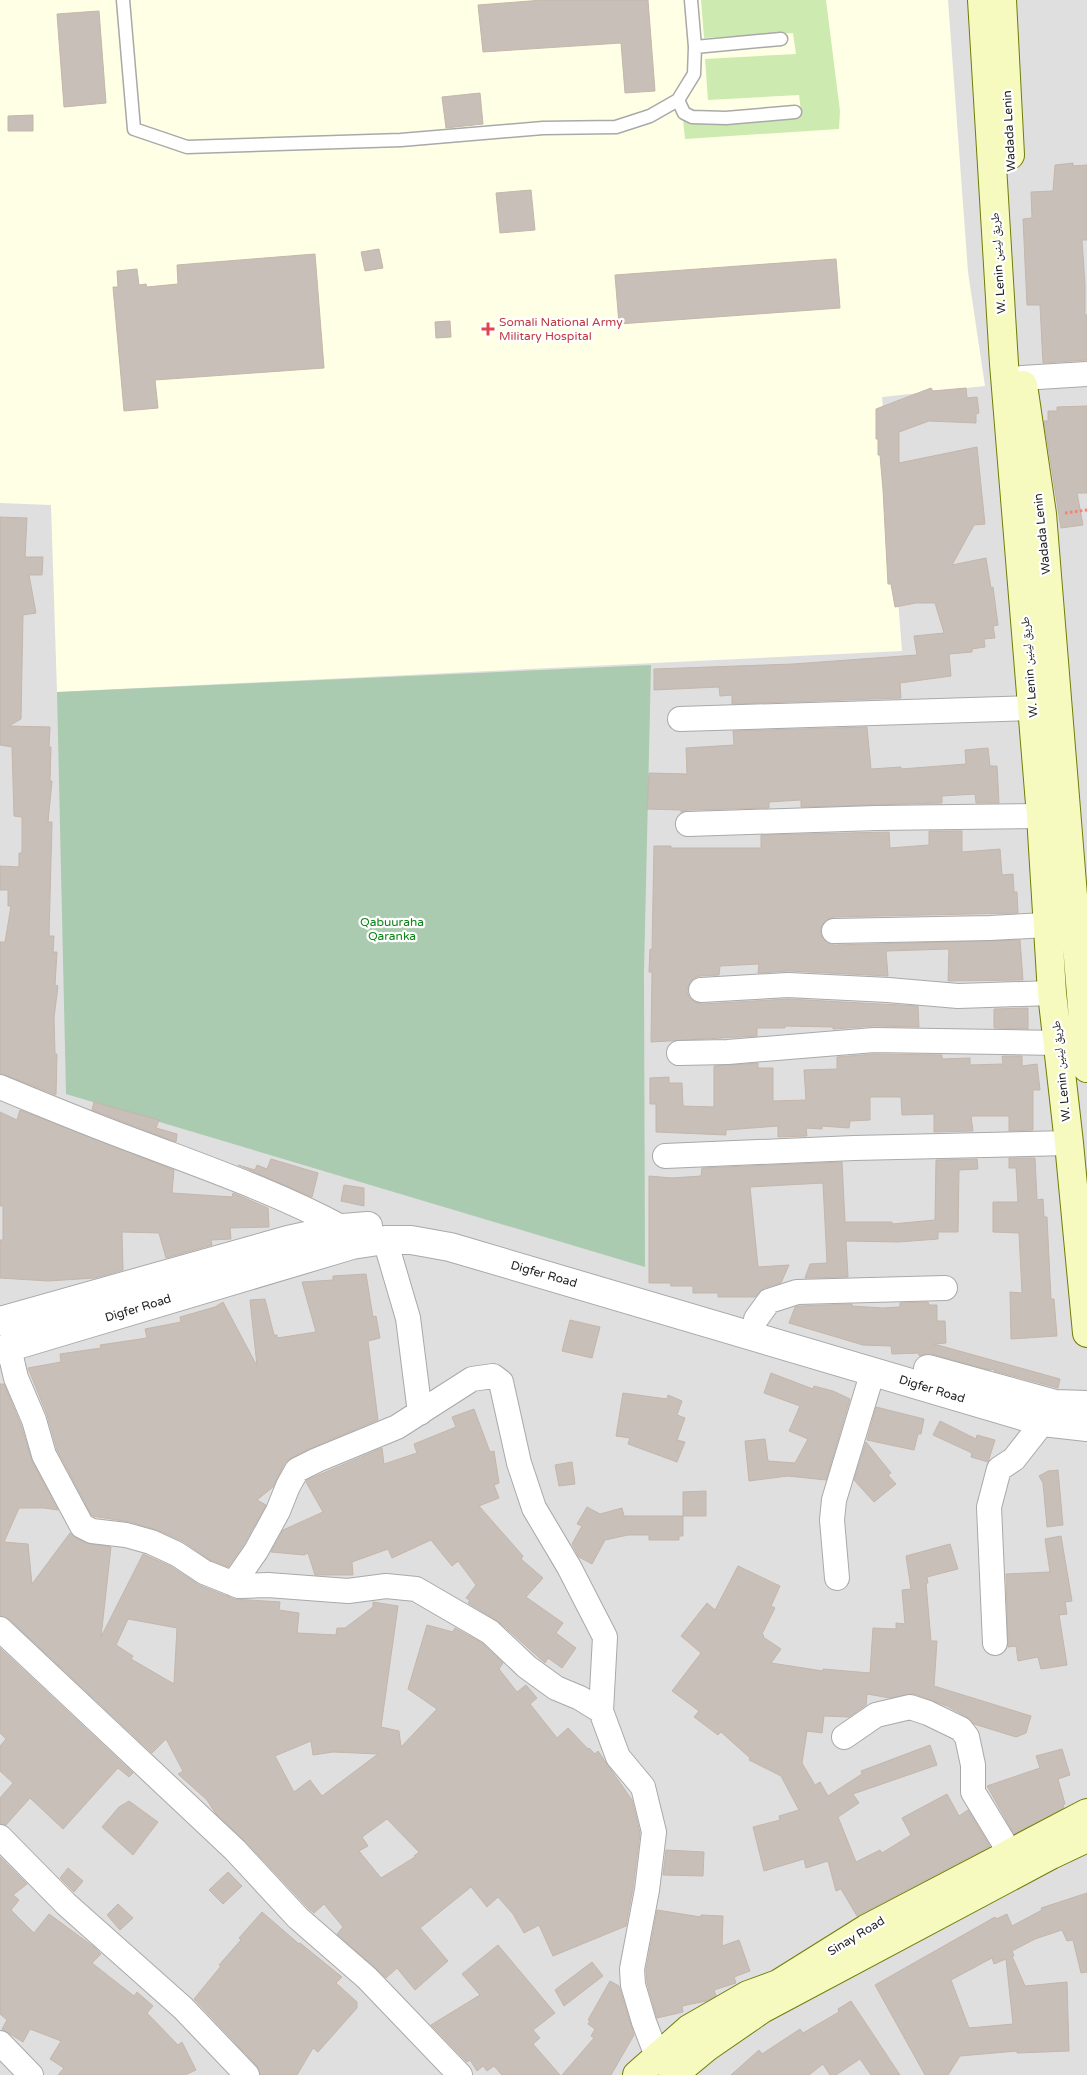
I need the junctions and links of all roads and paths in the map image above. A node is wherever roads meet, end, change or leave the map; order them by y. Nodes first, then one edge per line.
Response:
1 (123, 0) edge
2 (691, 0) edge
3 (982, 0) edge
4 (1002, 0) edge
5 (781, 39) dead end
6 (695, 47) junction
7 (678, 100) junction
8 (795, 112) dead end
9 (1087, 374) edge
10 (1022, 378) junction
11 (1032, 708) junction
12 (680, 719) dead end
13 (1041, 816) junction
14 (688, 824) dead end
15 (1077, 842) edge
16 (1047, 925) junction
17 (834, 931) dead end
18 (701, 990) dead end
19 (1052, 993) junction
20 (1058, 1043) junction
21 (679, 1053) dead end
22 (1087, 1068) edge
23 (0, 1087) edge
24 (1069, 1143) junction
25 (665, 1156) dead end
26 (343, 1228) junction
27 (385, 1240) junction
28 (945, 1288) dead end
29 (756, 1318) junction
30 (0, 1321) edge
31 (1087, 1333) edge
32 (5, 1349) edge
33 (873, 1371) junction
34 (1087, 1405) edge
35 (420, 1413) junction
36 (1042, 1422) junction
37 (1087, 1427) edge
38 (837, 1578) dead end
39 (234, 1584) junction
40 (0, 1629) edge
41 (995, 1643) dead end
42 (601, 1711) junction
43 (844, 1737) dead end
44 (1087, 1813) edge
45 (0, 1837) edge
46 (1087, 1838) edge
47 (1010, 1853) junction
48 (0, 2043) edge
49 (665, 2066) edge
50 (31, 2075) edge
51 (248, 2075) edge
52 (460, 2075) edge
53 (637, 2075) edge

1 - 7 lane
2 - 6 lane
3 - 11 main road, W. Lenin طريق لينين
4 - 10 main road, Wadada Lenin
5 - 6 lane
6 - 7 lane
7 - 8 lane
9 - 10 street
10 - 15 main road, Wadada Lenin
11 - 12 street
11 - 13 main road, W. Lenin طريق لينين
13 - 14 street
13 - 16 main road, W. Lenin طريق لينين
15 - 22 main road, Wadada Lenin
16 - 17 street
16 - 19 main road, W. Lenin طريق لينين
18 - 19 street
19 - 20 main road, W. Lenin طريق لينين
20 - 21 street
20 - 24 main road, W. Lenin طريق لينين
23 - 26 street
24 - 25 street
24 - 31 main road, W. Lenin طريق لينين
26 - 29 street, Digfer Road
26 - 30 street, Digfer Road
27 - 32 street, Digfer Road
27 - 33 street, Digfer Road
27 - 35 street
28 - 29 street
29 - 34 street, Digfer Road
32 - 39 street
33 - 36 street, Digfer Road
33 - 38 street
35 - 39 street
35 - 42 street
36 - 37 street, Digfer Road
36 - 41 street
39 - 42 street
40 - 52 street
42 - 49 street
43 - 47 street
44 - 47 main road, Sinay Road
45 - 51 street
46 - 49 main road, Sinay Road
47 - 49 main road, Sinay Road
48 - 50 street
49 - 53 main road, Sinay Road

